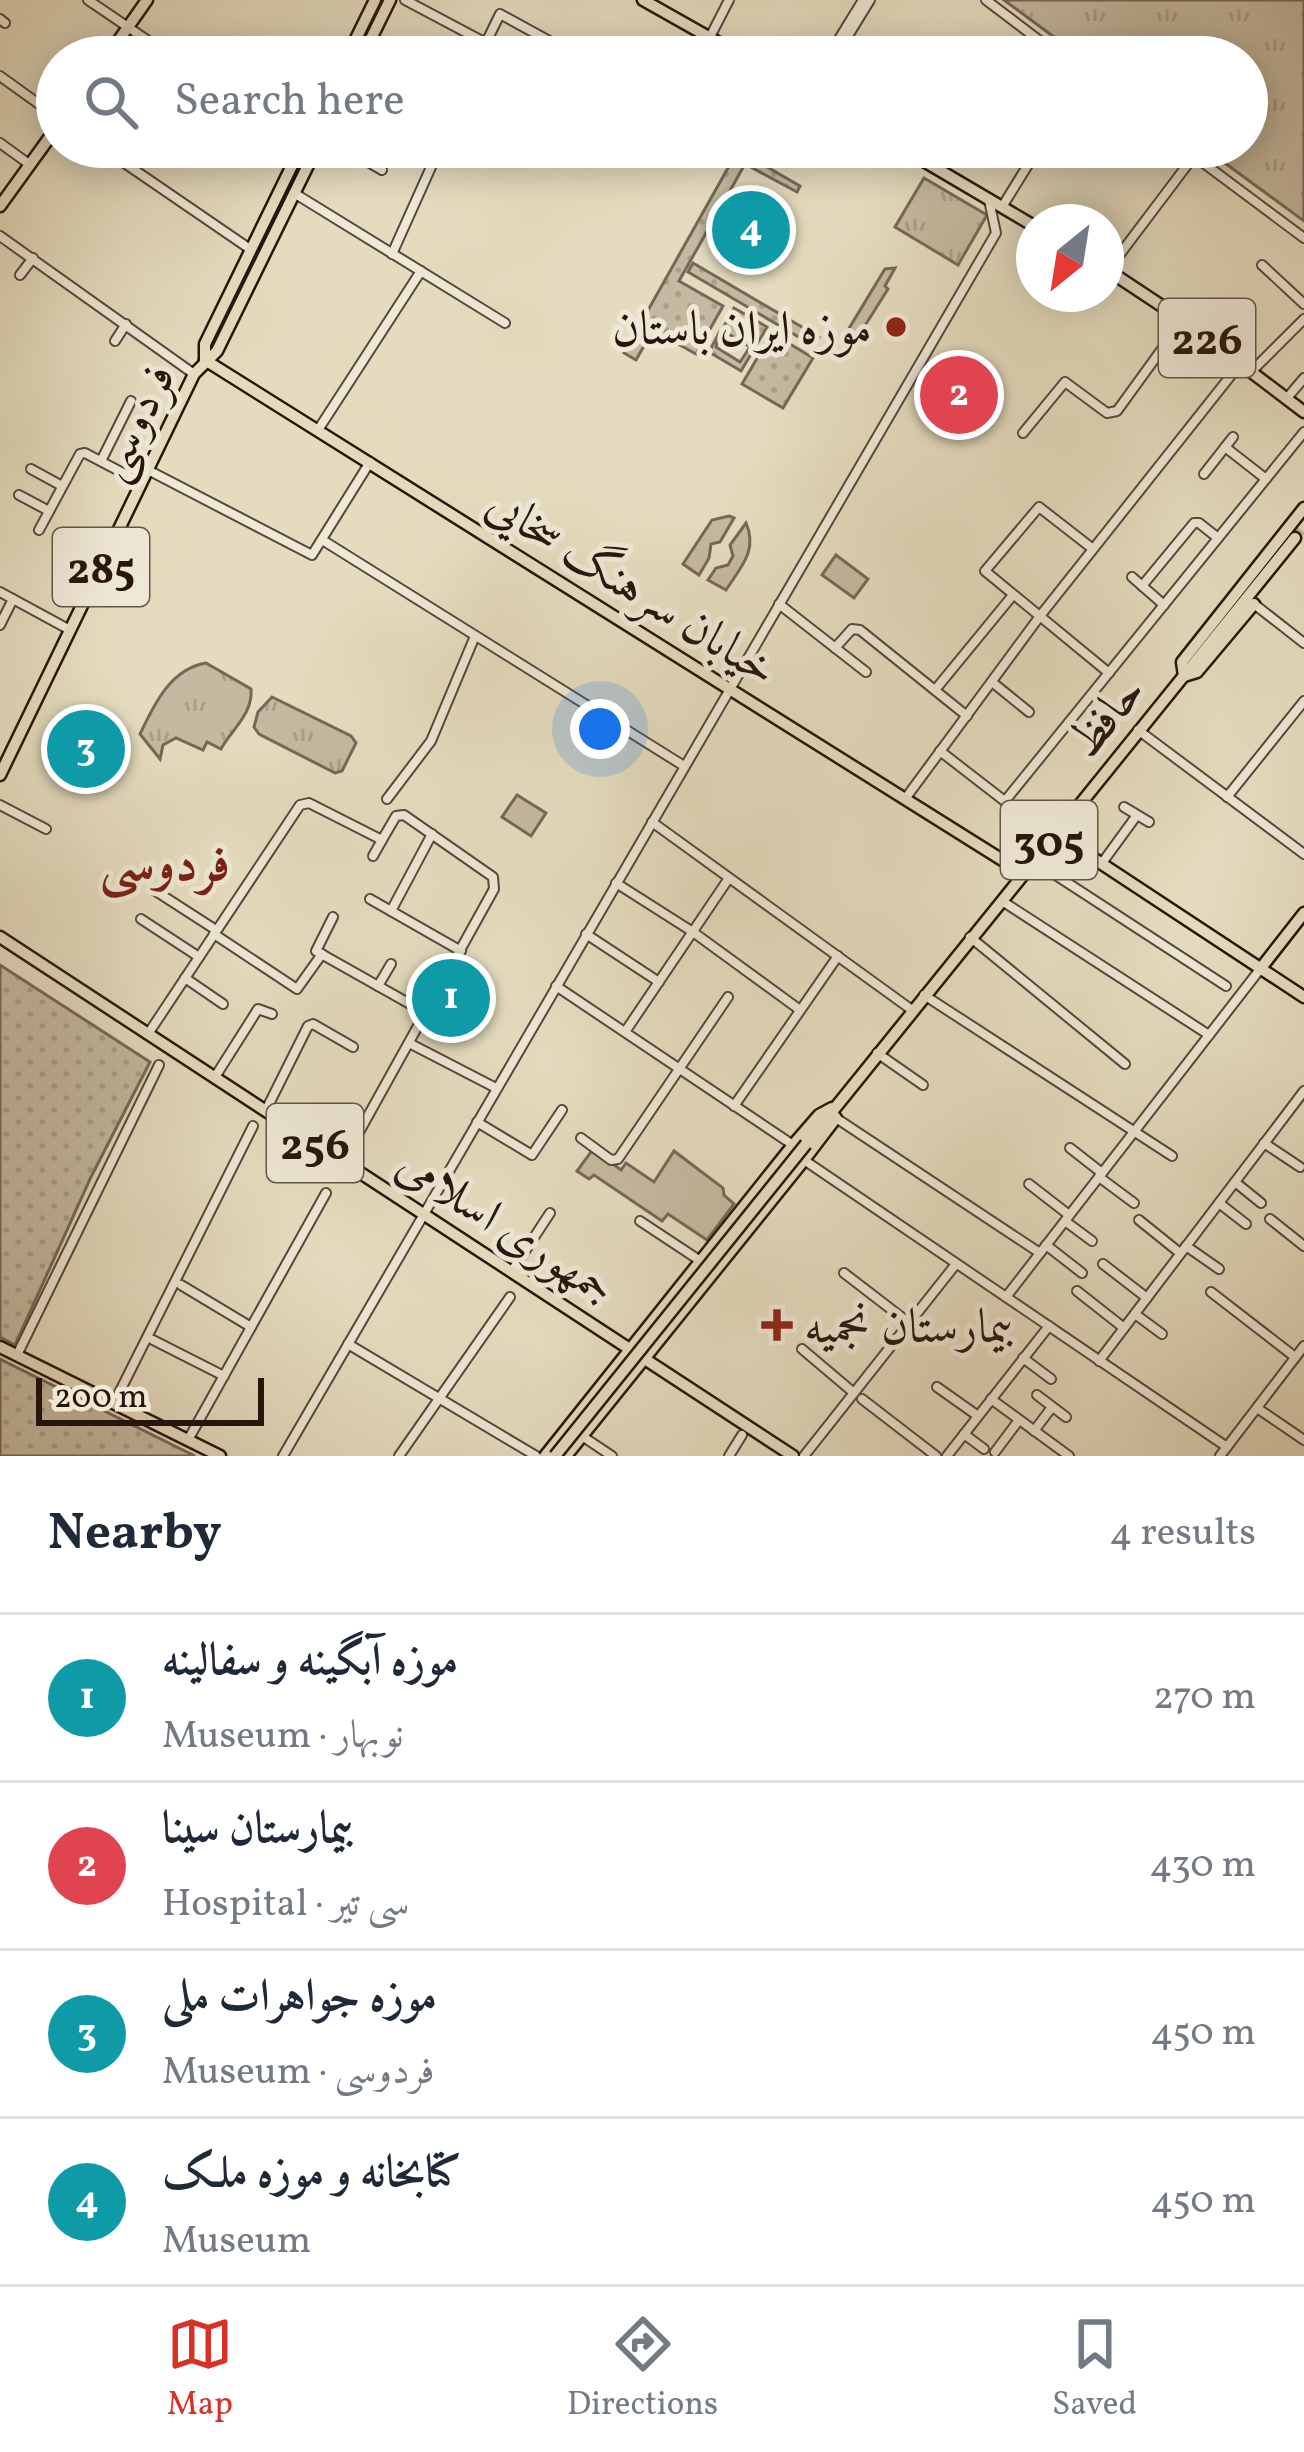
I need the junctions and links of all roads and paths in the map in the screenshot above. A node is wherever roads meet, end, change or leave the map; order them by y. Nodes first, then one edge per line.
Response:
1 (88, 0) edge
2 (147, 0) edge
3 (375, 0) edge
4 (390, 0) edge
5 (405, 0) edge
6 (643, 0) edge
7 (659, 0) edge
8 (729, 0) edge
9 (867, 0) edge
10 (986, 0) edge
11 (669, 14) junction
12 (128, 26) junction
13 (121, 36) edge
14 (142, 36) edge
15 (357, 36) edge
16 (372, 36) edge
17 (473, 36) edge
18 (489, 36) edge
19 (540, 36) edge
20 (708, 36) edge
21 (711, 36) edge
22 (844, 36) edge
23 (1034, 36) edge
24 (0, 76) edge
25 (36, 102) edge
26 (0, 143) edge
27 (36, 155) edge
28 (29, 164) junction
29 (132, 168) edge
30 (291, 168) edge
31 (306, 168) edge
32 (378, 168) edge
33 (431, 168) edge
34 (935, 168) edge
35 (1027, 168) edge
36 (1185, 168) edge
37 (1210, 168) edge
38 (382, 170) dead end
39 (281, 186) junction
40 (294, 193) junction
41 (989, 200) junction
42 (0, 206) edge
43 (1002, 207) junction
44 (1016, 215) edge
45 (268, 230) junction
46 (0, 236) edge
47 (1304, 238) edge
48 (1124, 247) edge
49 (250, 249) junction
50 (392, 254) junction
51 (263, 256) junction
52 (33, 258) junction
53 (1262, 265) dead end
54 (421, 271) junction
55 (20, 275) dead end
56 (1124, 280) edge
57 (1304, 304) edge
58 (1304, 319) edge
59 (1183, 320) junction
60 (505, 323) dead end
61 (126, 324) junction
62 (115, 340) dead end
63 (205, 360) junction
64 (1246, 367) junction
65 (194, 374) junction
66 (1304, 378) edge
67 (1287, 398) junction
68 (131, 400) dead end
69 (1304, 412) edge
70 (319, 430) junction
71 (1304, 432) edge
72 (1023, 433) dead end
73 (1233, 437) dead end
74 (1225, 447) junction
75 (101, 461) junction
76 (370, 462) junction
77 (31, 469) dead end
78 (148, 470) junction
79 (1204, 474) dead end
80 (1266, 479) junction
81 (142, 483) junction
82 (62, 486) junction
83 (19, 495) dead end
84 (1304, 508) edge
85 (49, 512) junction
86 (322, 513) dead end
87 (336, 520) junction
88 (39, 530) dead end
89 (1218, 538) junction
90 (1294, 538) dead end
91 (324, 541) junction
92 (1093, 550) junction
93 (1132, 577) dead end
94 (1142, 586) junction
95 (7, 594) edge
96 (1013, 595) junction
97 (779, 604) junction
98 (1254, 604) joint
99 (1164, 605) junction
100 (1040, 616) junction
101 (0, 626) edge
102 (70, 630) junction
103 (475, 636) junction
104 (1304, 643) edge
105 (835, 648) junction
106 (866, 672) dead end
107 (1109, 673) junction
108 (1184, 676) junction
109 (992, 682) junction
110 (730, 688) junction
111 (935, 690) junction
112 (1304, 701) edge
113 (1029, 712) dead end
114 (967, 716) junction
115 (1138, 730) junction
116 (940, 752) junction
117 (684, 766) junction
118 (0, 775) edge
119 (1227, 796) junction
120 (387, 799) dead end
121 (905, 799) junction
122 (1005, 801) junction
123 (0, 805) edge
124 (1124, 807) dead end
125 (1138, 815) junction
126 (652, 822) junction
127 (1149, 822) dead end
128 (46, 829) dead end
129 (431, 834) junction
130 (1053, 835) junction
131 (382, 840) junction
132 (1304, 854) edge
133 (373, 856) dead end
134 (1033, 860) junction
135 (1102, 863) junction
136 (1023, 873) junction
137 (729, 878) junction
138 (616, 883) junction
139 (154, 890) dead end
140 (370, 899) dead end
141 (1000, 901) junction
142 (391, 911) junction
143 (1304, 913) edge
144 (333, 917) dead end
145 (141, 919) dead end
146 (215, 932) junction
147 (693, 932) junction
148 (586, 934) junction
149 (0, 937) edge
150 (970, 938) junction
151 (461, 951) junction
152 (322, 954) junction
153 (838, 956) junction
154 (199, 957) junction
155 (391, 964) dead end
156 (1261, 968) junction
157 (185, 977) junction
158 (659, 982) junction
159 (378, 986) junction
160 (556, 986) junction
161 (1226, 986) dead end
162 (924, 995) junction
163 (728, 997) dead end
164 (1304, 997) edge
165 (224, 1004) dead end
166 (800, 1010) junction
167 (912, 1010) junction
168 (426, 1013) junction
169 (272, 1014) dead end
170 (625, 1032) junction
171 (148, 1034) junction
172 (1209, 1035) junction
173 (409, 1042) junction
174 (353, 1047) dead end
175 (877, 1053) junction
176 (1125, 1064) dead end
177 (159, 1065) dead end
178 (679, 1069) junction
179 (215, 1077) junction
180 (923, 1085) dead end
181 (496, 1088) junction
182 (1304, 1091) edge
183 (734, 1106) junction
184 (562, 1110) dead end
185 (266, 1111) junction
186 (834, 1113) junction
187 (476, 1123) junction
188 (253, 1126) dead end
189 (1134, 1131) junction
190 (581, 1138) dead end
191 (1264, 1143) junction
192 (800, 1144) junction
193 (1070, 1148) dead end
194 (1172, 1156) dead end
195 (804, 1160) junction
196 (343, 1161) junction
197 (1300, 1167) dead end
198 (1100, 1175) junction
199 (1234, 1182) junction
200 (1030, 1184) dead end
201 (326, 1193) dead end
202 (1134, 1203) dead end
203 (1219, 1203) junction
204 (1261, 1203) dead end
205 (550, 1213) dead end
206 (423, 1214) junction
207 (1067, 1218) junction
208 (1270, 1219) dead end
209 (1139, 1220) dead end
210 (640, 1222) dead end
211 (1246, 1224) dead end
212 (1091, 1241) dead end
213 (1304, 1246) edge
214 (1043, 1249) junction
215 (1184, 1250) junction
216 (699, 1261) junction
217 (956, 1264) junction
218 (1102, 1264) dead end
219 (1219, 1269) dead end
220 (512, 1271) junction
221 (844, 1273) dead end
222 (1082, 1273) dead end
223 (182, 1285) dead end
224 (1077, 1291) dead end
225 (1211, 1292) dead end
226 (510, 1297) dead end
227 (1006, 1297) junction
228 (1147, 1298) junction
229 (664, 1305) junction
230 (1135, 1314) junction
231 (680, 1319) junction
232 (909, 1323) junction
233 (1048, 1326) junction
234 (251, 1328) junction
235 (1124, 1328) junction
236 (1162, 1334) dead end
237 (153, 1340) dead end
238 (348, 1344) junction
239 (1304, 1346) edge
240 (0, 1347) edge
241 (630, 1348) junction
242 (802, 1349) dead end
243 (17, 1355) junction
244 (1023, 1358) junction
245 (1295, 1358) junction
246 (647, 1359) junction
247 (1099, 1360) junction
248 (224, 1376) junction
249 (1051, 1379) dead end
250 (937, 1387) dead end
251 (1037, 1395) dead end
252 (858, 1396) junction
253 (439, 1399) junction
254 (991, 1399) junction
255 (114, 1403) junction
256 (1052, 1407) junction
257 (1257, 1408) junction
258 (978, 1416) junction
259 (1066, 1417) dead end
260 (1019, 1420) junction
261 (745, 1431) junction
262 (1034, 1431) junction
263 (964, 1434) junction
264 (582, 1436) junction
265 (188, 1440) junction
266 (1304, 1440) edge
267 (1223, 1452) edge
268 (791, 1455) edge
269 (1065, 1455) edge
270 (220, 1456) edge
271 (283, 1456) edge
272 (399, 1456) edge
273 (540, 1456) edge
274 (555, 1456) edge
275 (566, 1456) edge
276 (612, 1456) edge
277 (729, 1456) edge
278 (805, 1456) edge
279 (936, 1456) edge
280 (946, 1456) edge

1 - 12 street
2 - 12 main road
3 - 15 main road
4 - 16 main road
5 - 17 street
6 - 11 main road
7 - 11 main road
8 - 21 street
9 - 22 street
10 - 23 street
11 - 20 main road
12 - 13 main road
12 - 14 street
18 - 19 street
24 - 25 street
26 - 28 street
27 - 28 main road
28 - 42 main road
29 - 49 street
30 - 39 main road, فردوسی / 285
31 - 40 main road, فردوسی / 285
32 - 38 street
33 - 50 street
34 - 41 main road
35 - 43 street
36 - 48 street
37 - 47 street
39 - 40 main road
39 - 45 main road, فردوسی / 285
40 - 45 main road, فردوسی / 285
40 - 50 street
41 - 43 main road
41 - 97 street
43 - 44 main road
45 - 49 main road, فردوسی / 285
45 - 51 main road, فردوسی / 285
46 - 52 street
49 - 51 main road
49 - 63 main road, فردوسی / 285
50 - 54 street
51 - 63 main road, فردوسی / 285
52 - 55 street
52 - 61 street
53 - 57 street
54 - 60 street
54 - 70 street
56 - 59 main road, 226
58 - 64 street
59 - 64 main road, 226
59 - 72 street
61 - 62 street
61 - 65 street
63 - 65 main road, فردوسی / 285
63 - 70 main road, خیابان سرهنگ سخایی
64 - 67 main road, 226
64 - 92 street
65 - 78 main road, فردوسی / 285
66 - 67 street
67 - 69 main road, 226
68 - 75 street
70 - 76 main road, خیابان سرهنگ سخایی
71 - 80 street
73 - 74 street
74 - 79 street
74 - 80 street
75 - 81 street
75 - 82 street
76 - 87 street
76 - 110 main road, خیابان سرهنگ سخایی
77 - 82 street
78 - 81 main road, فردوسی / 285
78 - 91 street
80 - 89 street
81 - 102 main road, فردوسی / 285
82 - 85 street
83 - 85 street
84 - 108 main road, 305
85 - 88 street
86 - 87 street
87 - 91 street
89 - 94 street
89 - 99 street
90 - 108 main road, حافظ / 305
91 - 103 street
92 - 96 street
92 - 100 street
93 - 94 street
94 - 99 street
95 - 101 street
95 - 102 street
96 - 100 street
96 - 111 street
97 - 105 street
97 - 110 street
98 - 104 street
98 - 108 main road
99 - 107 street
100 - 107 street
100 - 109 street
102 - 118 main road, فردوسی / 285
103 - 117 street
103 - 120 street
105 - 106 street
105 - 111 street
107 - 122 street
108 - 115 main road, حافظ / 305
109 - 113 street
109 - 114 street
110 - 117 street
110 - 121 main road, خیابان سرهنگ سخایی
111 - 114 street
112 - 119 street
114 - 116 street
115 - 119 street
115 - 130 main road, حافظ / 305
116 - 121 street
116 - 122 street
117 - 126 street
119 - 132 street
121 - 136 main road, خیابان سرهنگ سخایی
122 - 130 street
123 - 128 street
124 - 125 street
125 - 127 street
125 - 135 street
126 - 137 street
126 - 138 street
129 - 131 street
129 - 142 street
129 - 151 street
130 - 134 main road, حافظ / 305
130 - 135 main road
131 - 133 street
131 - 146 street
134 - 136 main road, حافظ / 305
134 - 161 street
135 - 156 main road
136 - 141 main road, حافظ / 305
137 - 147 street
137 - 153 street
138 - 147 street
138 - 148 street
139 - 146 street
140 - 142 street
141 - 150 main road, حافظ / 305
141 - 172 street
142 - 151 street
143 - 156 main road
144 - 152 street
145 - 154 street
146 - 152 street
146 - 154 street
147 - 158 street
147 - 166 street
148 - 158 street
148 - 160 street
149 - 171 main road, جمهوری اسلامی / 256
150 - 162 main road, حافظ / 305
150 - 176 street
151 - 168 street
152 - 159 street
153 - 166 street
153 - 167 street
154 - 157 street
155 - 159 street
156 - 164 main road
156 - 172 street
157 - 165 street
157 - 171 street
158 - 170 street
159 - 168 street
160 - 170 street
160 - 181 street
162 - 167 main road, حافظ / 305
162 - 189 street
163 - 178 street
166 - 183 street
167 - 175 main road, حافظ / 305
168 - 173 street
169 - 179 street
170 - 178 street
171 - 179 main road, جمهوری اسلامی / 256
172 - 189 street
173 - 181 street
173 - 196 street
174 - 185 street
175 - 180 street
175 - 186 main road, حافظ / 305
177 - 243 street
178 - 183 street
178 - 190 street
179 - 185 main road, جمهوری اسلامی / 256
181 - 187 street
182 - 191 street
183 - 192 street
184 - 187 street
185 - 196 main road, جمهوری اسلامی / 256
186 - 192 main road, حافظ / 305
186 - 195 main road, حافظ
186 - 214 street
187 - 206 street
188 - 255 street
189 - 194 street
189 - 198 street
191 - 197 street
191 - 199 street
192 - 216 main road, حافظ
192 - 274 main road, 305, bridge
193 - 198 street
195 - 217 street
195 - 231 main road, حافظ
196 - 206 main road, جمهوری اسلامی / 256
198 - 202 street
198 - 207 street
199 - 203 street
199 - 204 street
200 - 207 street
201 - 234 street
203 - 211 street
203 - 215 street
205 - 220 street
206 - 220 main road, جمهوری اسلامی / 256
206 - 238 street
207 - 212 street
207 - 214 street
208 - 213 street
209 - 215 street
210 - 216 street
214 - 222 street
214 - 227 street
215 - 219 street
215 - 228 street
216 - 229 main road, حافظ
217 - 227 street
217 - 232 street
218 - 228 street
220 - 241 main road, جمهوری اسلامی / 256
221 - 232 street
223 - 234 street
224 - 235 street
225 - 245 street
226 - 253 street
227 - 233 street
228 - 230 street
229 - 231 main road
229 - 241 main road, حافظ
230 - 235 street
230 - 236 street
231 - 246 main road, حافظ
232 - 252 street
233 - 244 street
233 - 247 street
234 - 248 street
235 - 247 street
237 - 248 street
238 - 253 street
238 - 271 street
239 - 245 street
240 - 243 main road
241 - 246 main road, جمهوری اسلامی / 256
241 - 273 main road, حافظ
242 - 252 street
243 - 255 main road
244 - 249 street
244 - 254 street
245 - 257 street
246 - 261 main road, جمهوری اسلامی / 256
246 - 264 main road, حافظ
247 - 267 street
248 - 265 street
250 - 258 street
251 - 256 street
252 - 278 street
252 - 279 street
253 - 272 street
253 - 273 street
254 - 258 street
254 - 260 street
255 - 265 main road
256 - 259 street
256 - 262 street
257 - 266 street
257 - 267 street
258 - 263 street
260 - 262 street
260 - 263 street
261 - 268 main road, جمهوری اسلامی / 256
261 - 277 street
262 - 269 street
263 - 280 street
264 - 275 main road, حافظ
264 - 276 street
265 - 270 main road

